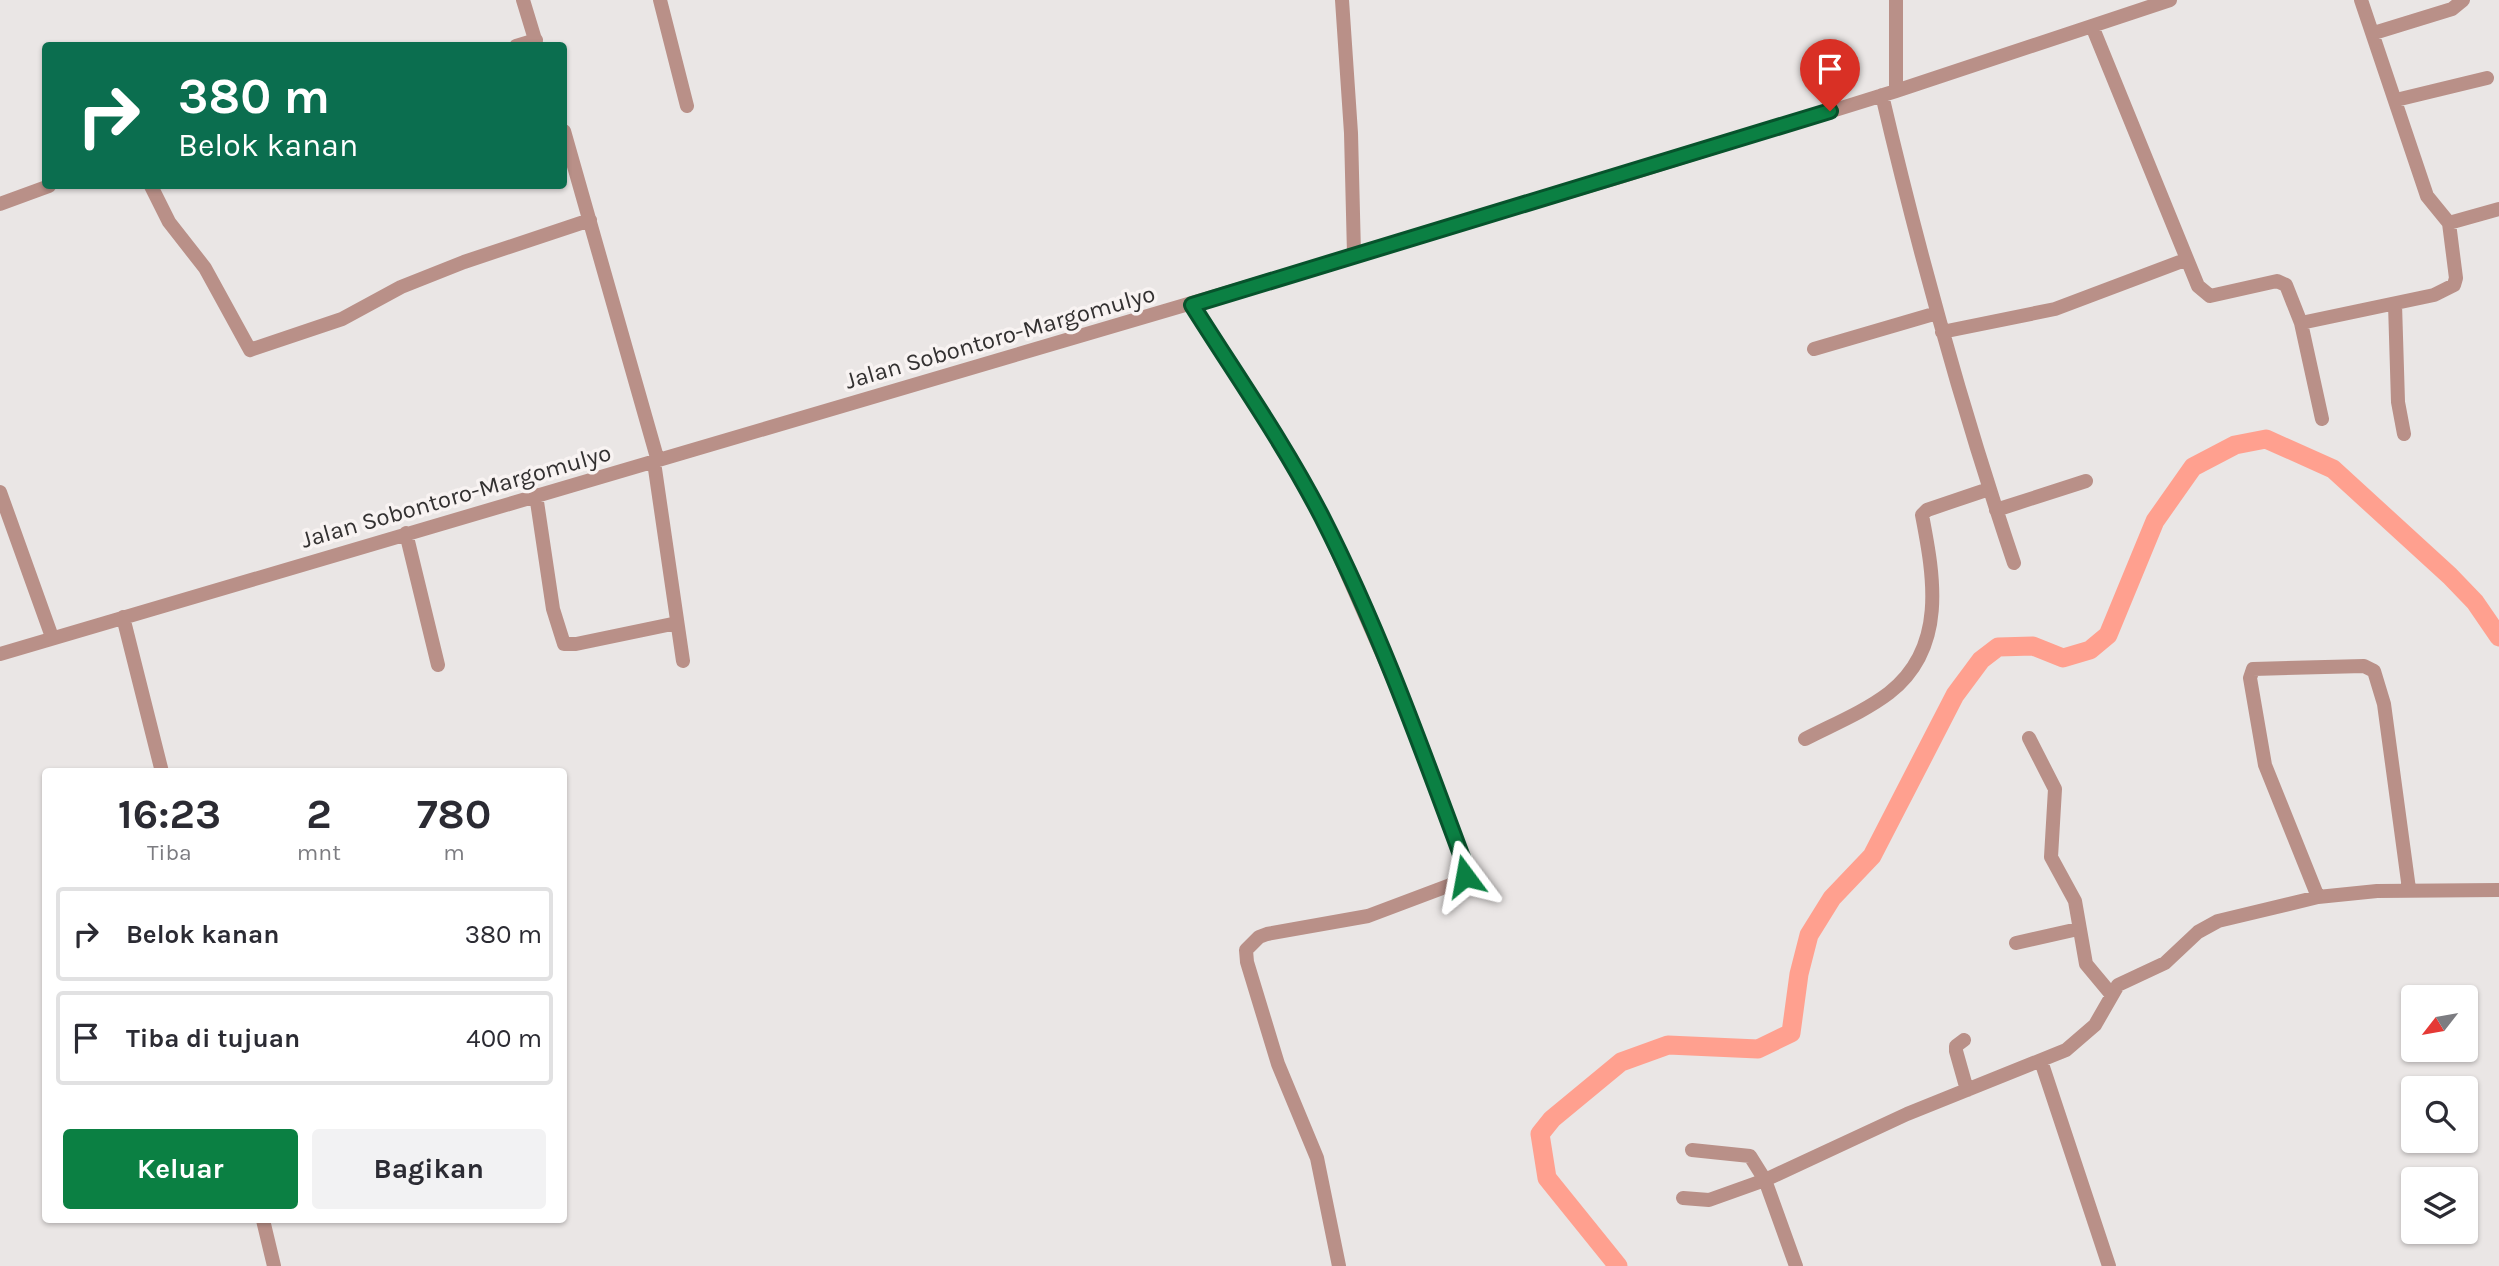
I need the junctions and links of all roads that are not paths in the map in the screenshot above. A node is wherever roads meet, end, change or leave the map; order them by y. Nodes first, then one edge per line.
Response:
1 (523, 0) edge
2 (660, 0) edge
3 (1342, 0) edge
4 (1896, 0) edge
5 (2170, 0) edge
6 (2361, 0) edge
7 (2463, 0) edge
8 (2092, 26) junction
9 (2374, 33) junction
10 (537, 42) edge
11 (2487, 78) dead end
12 (1889, 93) junction
13 (2396, 100) junction
14 (687, 106) dead end
15 (567, 141) edge
16 (42, 189) edge
17 (152, 189) edge
18 (0, 204) edge
19 (2499, 209) edge
20 (590, 220) junction
21 (2449, 223) junction
22 (1354, 254) junction
23 (2185, 260) junction
24 (2395, 304) junction
25 (1192, 305) junction
26 (1937, 313) junction
27 (2301, 323) junction
28 (1942, 331) junction
29 (1814, 349) dead end
30 (2322, 419) dead end
31 (2404, 434) dead end
32 (656, 461) junction
33 (2086, 481) dead end
34 (1989, 489) junction
35 (0, 492) edge
36 (536, 495) junction
37 (1996, 510) junction
38 (6, 528) edge
39 (405, 533) junction
40 (2014, 563) dead end
41 (123, 617) junction
42 (677, 623) junction
43 (52, 637) junction
44 (0, 654) edge
45 (682, 661) dead end
46 (438, 665) dead end
47 (2029, 738) dead end
48 (1805, 739) dead end
49 (161, 768) edge
50 (2409, 889) junction
51 (2499, 890) edge
52 (2319, 897) junction
53 (2078, 929) junction
54 (2016, 943) dead end
55 (2111, 994) junction
56 (1964, 1040) dead end
57 (2041, 1061) junction
58 (1967, 1090) junction
59 (1692, 1150) dead end
60 (1766, 1180) junction
61 (1683, 1198) dead end
62 (265, 1223) edge
63 (274, 1266) edge
64 (1339, 1266) edge
65 (1796, 1266) edge
66 (2109, 1266) edge

1 - 10 street
2 - 14 street
3 - 22 street
4 - 12 street
5 - 8 street, Jalan Sobontoro-Margomulyo
6 - 9 street
7 - 9 street
8 - 12 street, Jalan Sobontoro-Margomulyo
8 - 23 street
9 - 13 street
11 - 13 street
12 - 22 street, Jalan Sobontoro-Margomulyo
12 - 26 street
13 - 21 street
15 - 20 street
16 - 18 street
17 - 20 street
19 - 21 street
20 - 32 street
21 - 24 street
22 - 25 street, Jalan Sobontoro-Margomulyo
23 - 27 street
23 - 28 street
24 - 27 street
24 - 31 street
25 - 32 street, Jalan Sobontoro-Margomulyo
25 - 64 street
26 - 28 street
26 - 29 street
27 - 30 street
28 - 34 street
32 - 36 street, Jalan Sobontoro-Margomulyo
32 - 42 street
33 - 37 street
34 - 37 street
34 - 48 street
35 - 38 street
36 - 39 street, Jalan Sobontoro-Margomulyo
36 - 42 street
37 - 40 street
38 - 43 street
39 - 41 street, Jalan Sobontoro-Margomulyo
39 - 46 street
41 - 43 street, Jalan Sobontoro-Margomulyo
41 - 49 street
42 - 45 street
43 - 44 street, Jalan Sobontoro-Margomulyo
47 - 53 street
50 - 51 street
50 - 52 street
50 - 52 street
52 - 55 street
53 - 54 street
53 - 55 street
55 - 57 street
56 - 58 street
57 - 58 street
57 - 66 street
58 - 60 street
59 - 60 street
60 - 61 street
60 - 65 street
62 - 63 street

